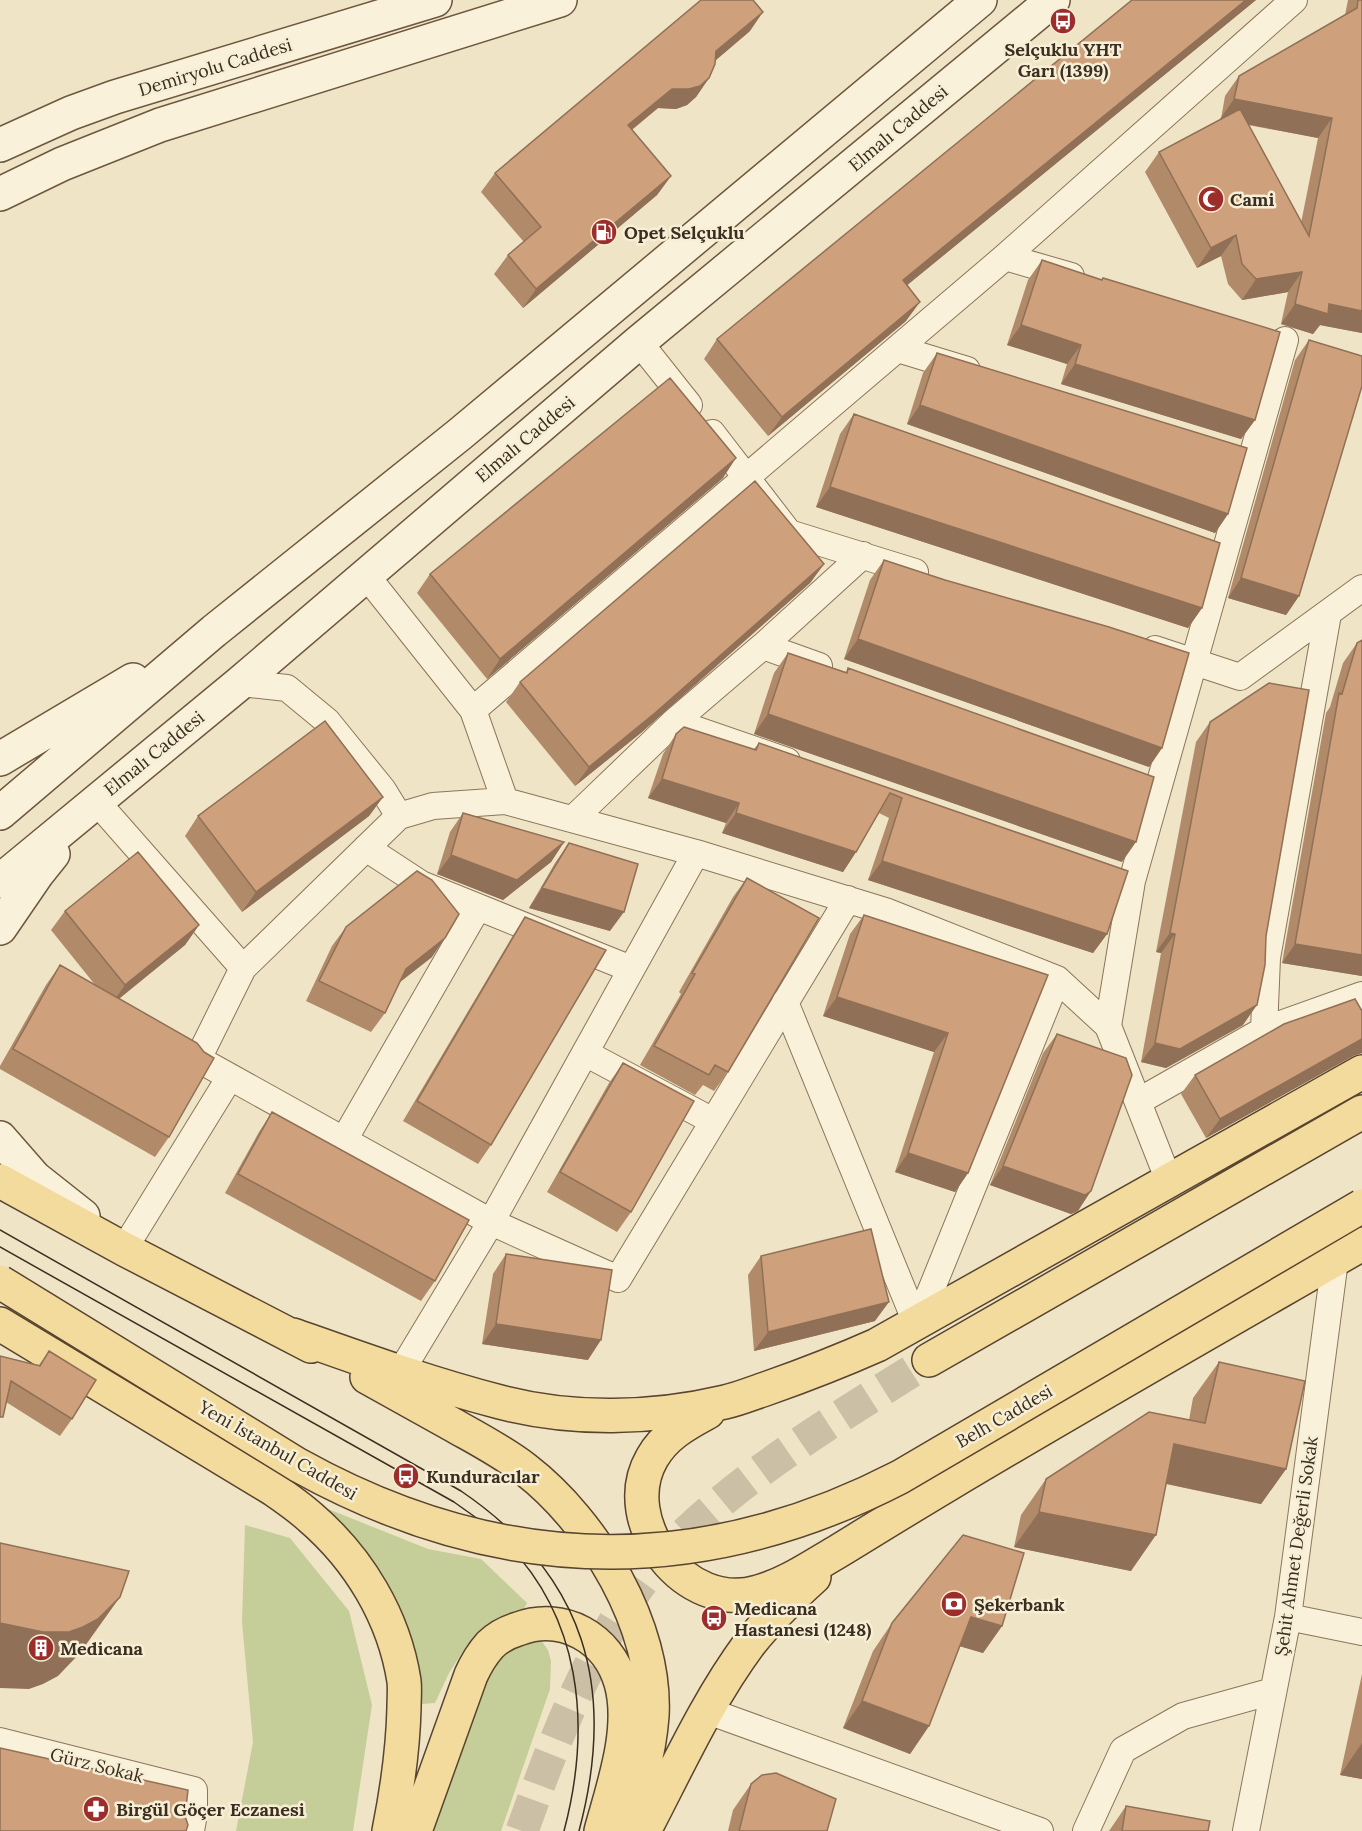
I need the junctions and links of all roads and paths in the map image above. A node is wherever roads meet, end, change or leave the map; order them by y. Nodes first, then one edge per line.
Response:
1 (435, 0) edge
2 (560, 0) edge
3 (980, 0) edge
4 (1053, 0) edge
5 (1294, 0) edge
6 (0, 145) edge
7 (0, 194) edge
8 (1005, 257) junction
9 (1095, 284) edge
10 (1285, 340) dead end
11 (639, 342) junction
12 (898, 349) junction
13 (990, 377) edge
14 (748, 478) junction
15 (863, 555) junction
16 (365, 574) junction
17 (940, 580) edge
18 (1362, 588) edge
19 (1328, 614) junction
20 (214, 631) junction
21 (1128, 641) edge
22 (763, 646) junction
23 (1195, 662) junction
24 (840, 673) edge
25 (240, 682) junction
26 (473, 710) junction
27 (674, 722) junction
28 (0, 759) edge
29 (809, 769) edge
30 (96, 801) junction
31 (505, 801) junction
32 (0, 813) edge
33 (399, 816) junction
34 (573, 819) junction
35 (366, 848) junction
36 (696, 853) junction
37 (0, 881) edge
38 (848, 899) junction
39 (478, 907) junction
40 (0, 928) edge
41 (243, 968) junction
42 (632, 969) junction
43 (1057, 979) junction
44 (1362, 995) edge
45 (785, 1002) junction
46 (1108, 1026) junction
47 (1264, 1030) junction
48 (585, 1053) junction
49 (1362, 1072) edge
50 (230, 1077) junction
51 (1139, 1101) junction
52 (1362, 1112) edge
53 (713, 1121) junction
54 (0, 1138) edge
55 (344, 1140) junction
56 (0, 1181) edge
57 (1169, 1181) junction
58 (1362, 1206) edge
59 (490, 1222) junction
60 (124, 1250) junction
61 (1348, 1252) edge
62 (0, 1282) edge
63 (0, 1324) edge
64 (917, 1325) junction
65 (293, 1335) junction
66 (929, 1360) tunnel mouth
67 (400, 1373) junction
68 (726, 1402) junction
69 (853, 1542) junction
70 (619, 1552) joint
71 (1288, 1617) junction
72 (1362, 1632) edge
73 (1273, 1690) junction
74 (708, 1710) junction
75 (0, 1741) edge
76 (191, 1831) edge
77 (389, 1831) edge
78 (415, 1831) edge
79 (601, 1831) edge
80 (623, 1831) edge
81 (644, 1831) edge
82 (1040, 1831) edge
83 (1086, 1831) edge
84 (1246, 1831) edge

1 - 6 main road, Demiryolu Caddesi
2 - 7 main road
3 - 20 main road
4 - 11 main road, Elmalı Caddesi
5 - 8 street
8 - 9 street
8 - 12 street
10 - 23 street
11 - 14 street
11 - 16 main road, Elmalı Caddesi
12 - 13 street
12 - 14 street
14 - 15 street
14 - 26 street
15 - 17 street
15 - 22 street
16 - 25 main road, Elmalı Caddesi
16 - 26 street
18 - 19 street
19 - 23 street
19 - 47 street
20 - 28 main road
20 - 32 main road
21 - 23 street
22 - 24 street
22 - 27 street
23 - 46 street
25 - 30 main road, Elmalı Caddesi
25 - 33 street
26 - 31 street
27 - 29 street
27 - 34 street
30 - 37 main road, Elmalı Caddesi
30 - 40 main road
30 - 41 street
31 - 33 street
31 - 34 street
33 - 35 street
34 - 36 street
35 - 39 street
35 - 41 street
36 - 38 street
36 - 42 street
38 - 43 street
38 - 45 street
39 - 42 street
39 - 55 street
41 - 50 street
42 - 48 street
43 - 46 street
43 - 64 street
44 - 47 street
45 - 53 street
45 - 64 street
46 - 51 street
47 - 51 street
48 - 53 street
48 - 59 street
49 - 57 main road
50 - 55 street
50 - 60 street
51 - 57 street
52 - 66 main road
53 - 59 street
54 - 60 main road
55 - 59 street
56 - 60 main road
57 - 64 main road
58 - 70 main road, Belh Caddesi, bridge
59 - 67 street
60 - 65 main road
61 - 69 main road, Belh Caddesi
61 - 71 street, Şehit Ahmet Değerli Sokak
62 - 70 main road, Yeni İstanbul Caddesi, bridge
63 - 77 main road
64 - 68 main road
65 - 67 main road
65 - 80 main road
67 - 68 main road
68 - 69 main road
69 - 74 main road
71 - 72 street
71 - 73 street, Şehit Ahmet Değerli Sokak
73 - 83 street
73 - 84 street, Şehit Ahmet Değerli Sokak
74 - 81 main road
74 - 82 street
75 - 76 street, Gürz Sokak
78 - 79 main road

